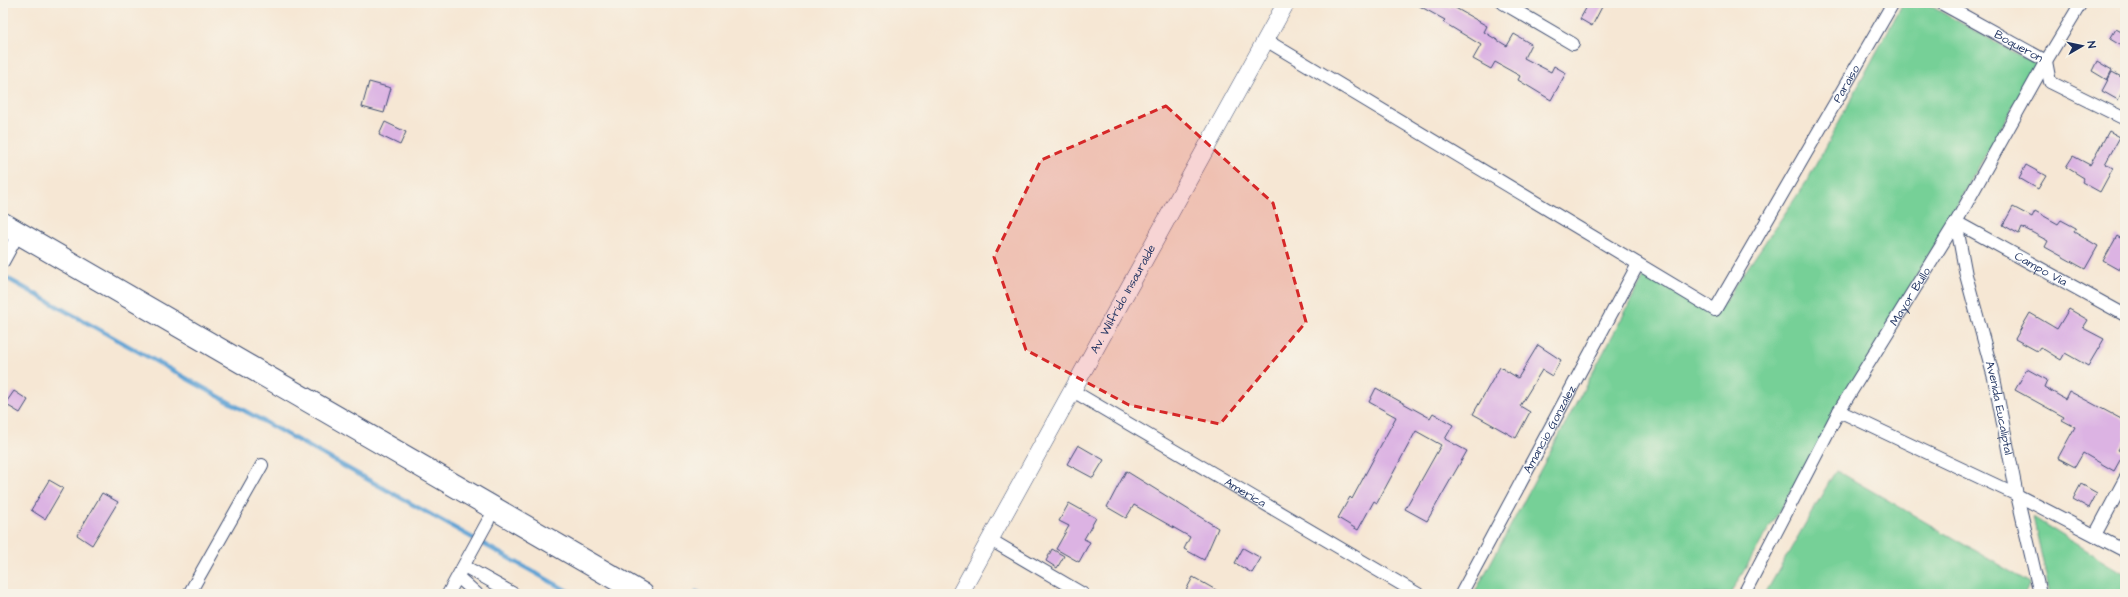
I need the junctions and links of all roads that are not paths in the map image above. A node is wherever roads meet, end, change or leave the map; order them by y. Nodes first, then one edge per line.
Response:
1 (1286, 3) edge
2 (1295, 3) edge
3 (1503, 3) edge
4 (1893, 3) edge
5 (1941, 3) edge
6 (2081, 3) edge
7 (1271, 42) junction
8 (1574, 44) dead end
9 (2046, 61) junction
10 (2125, 119) edge
11 (1956, 222) junction
12 (7, 231) edge
13 (3, 262) edge
14 (1638, 264) junction
15 (2125, 315) edge
16 (1076, 392) junction
17 (1839, 411) junction
18 (262, 465) dead end
19 (2125, 479) edge
20 (2017, 495) junction
21 (488, 521) junction
22 (2095, 535) junction
23 (992, 541) junction
24 (2125, 551) edge
25 (461, 571) junction
26 (189, 594) edge
27 (448, 594) edge
28 (477, 594) edge
29 (514, 594) edge
30 (622, 594) edge
31 (642, 594) edge
32 (960, 594) edge
33 (970, 594) edge
34 (1083, 594) edge
35 (1418, 594) edge
36 (1461, 594) edge
37 (1744, 594) edge
38 (2040, 594) edge

1 - 7 street, Av. Wilfrido Insauralde
2 - 7 street
3 - 8 street
4 - 14 street, Paraiso
5 - 9 street, Boqueron
6 - 9 street, Mayor Bullo
7 - 14 street
7 - 16 street, Av. Wilfrido Insauralde
9 - 10 street, Boqueron
9 - 11 street, Mayor Bullo
11 - 15 street, Campo Via
11 - 17 street, Mayor Bullo
11 - 20 street, Avenida Eucaliptal
12 - 13 street
12 - 21 highway
12 - 31 highway
14 - 36 street, Amancio Gonzalez
16 - 23 street, Av. Wilfrido Insauralde
16 - 35 street, America
17 - 20 street
17 - 37 street, Mayor Bullo
18 - 26 street
19 - 22 street
20 - 22 street
20 - 38 street, Avenida Eucaliptal
21 - 25 street
21 - 30 highway
22 - 24 street
23 - 32 street, Av. Wilfrido Insauralde
23 - 33 street
23 - 34 street
25 - 27 street
25 - 28 street
25 - 29 street

